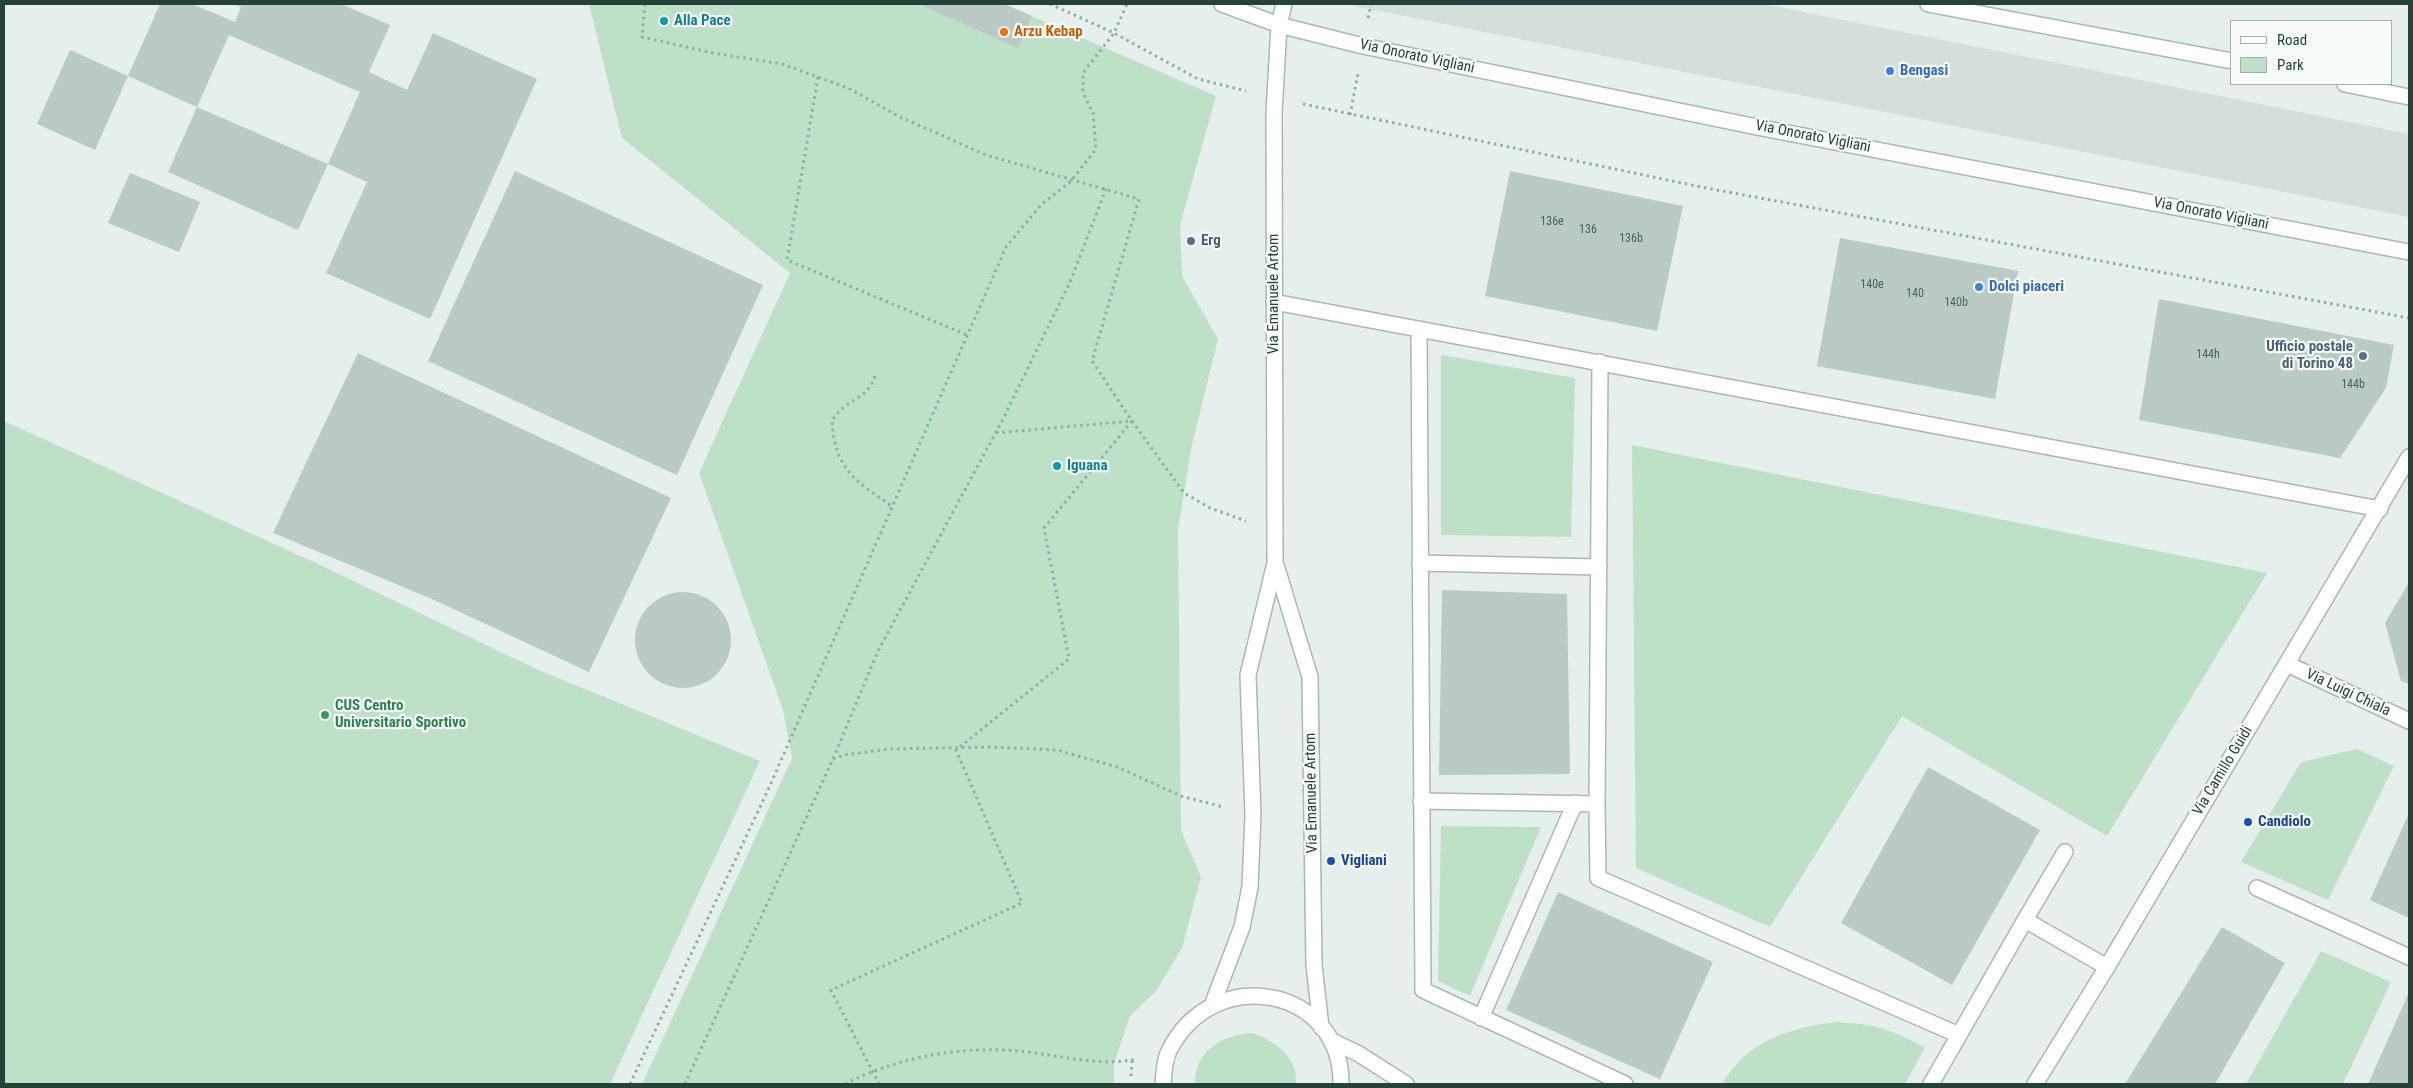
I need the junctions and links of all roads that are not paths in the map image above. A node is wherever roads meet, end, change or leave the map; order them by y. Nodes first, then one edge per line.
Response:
1 (1222, 4) edge
2 (1284, 4) edge
3 (1928, 4) edge
4 (1279, 24) junction
5 (2230, 62) edge
6 (2349, 85) edge
7 (2409, 97) edge
8 (2409, 252) edge
9 (1274, 302) junction
10 (1419, 329) junction
11 (1600, 362) junction
12 (2409, 458) edge
13 (2380, 509) junction
14 (1420, 563) junction
15 (1275, 564) junction
16 (1599, 567) junction
17 (2287, 664) junction
18 (2409, 721) edge
19 (1422, 801) junction
20 (1575, 803) junction
21 (1597, 804) junction
22 (2065, 852) dead end
23 (2257, 888) dead end
24 (2026, 920) junction
25 (2409, 957) edge
26 (2107, 967) junction
27 (1213, 1003) junction
28 (1481, 1018) junction
29 (1321, 1027) junction
30 (1959, 1035) junction
31 (1332, 1042) junction
32 (1163, 1084) edge
33 (1341, 1084) edge
34 (1406, 1084) edge
35 (1625, 1084) edge
36 (1931, 1084) edge
37 (2035, 1084) edge

1 - 4 street, Via Onorato Vigliani
2 - 4 street, Via Emanuele Artom
3 - 5 street
4 - 8 street, Via Onorato Vigliani
4 - 9 street, Via Emanuele Artom
6 - 7 street
9 - 10 street
9 - 15 street, Via Emanuele Artom
10 - 11 street
10 - 14 street
11 - 13 street
11 - 16 street
12 - 13 street, Via Camillo Guidi
13 - 17 street, Via Camillo Guidi
14 - 16 street
14 - 19 street
15 - 27 street, Via Emanuele Artom
15 - 29 street, Via Emanuele Artom
16 - 21 street
17 - 18 street, Via Luigi Chiala
17 - 26 street, Via Camillo Guidi
19 - 20 street
19 - 28 street
20 - 21 street
20 - 28 street
21 - 30 street
22 - 24 street
23 - 25 street
24 - 26 street
24 - 30 street
26 - 37 street, Via Camillo Guidi
27 - 29 street
27 - 32 street
28 - 35 street
29 - 31 street
30 - 36 street
31 - 33 street
31 - 34 street

